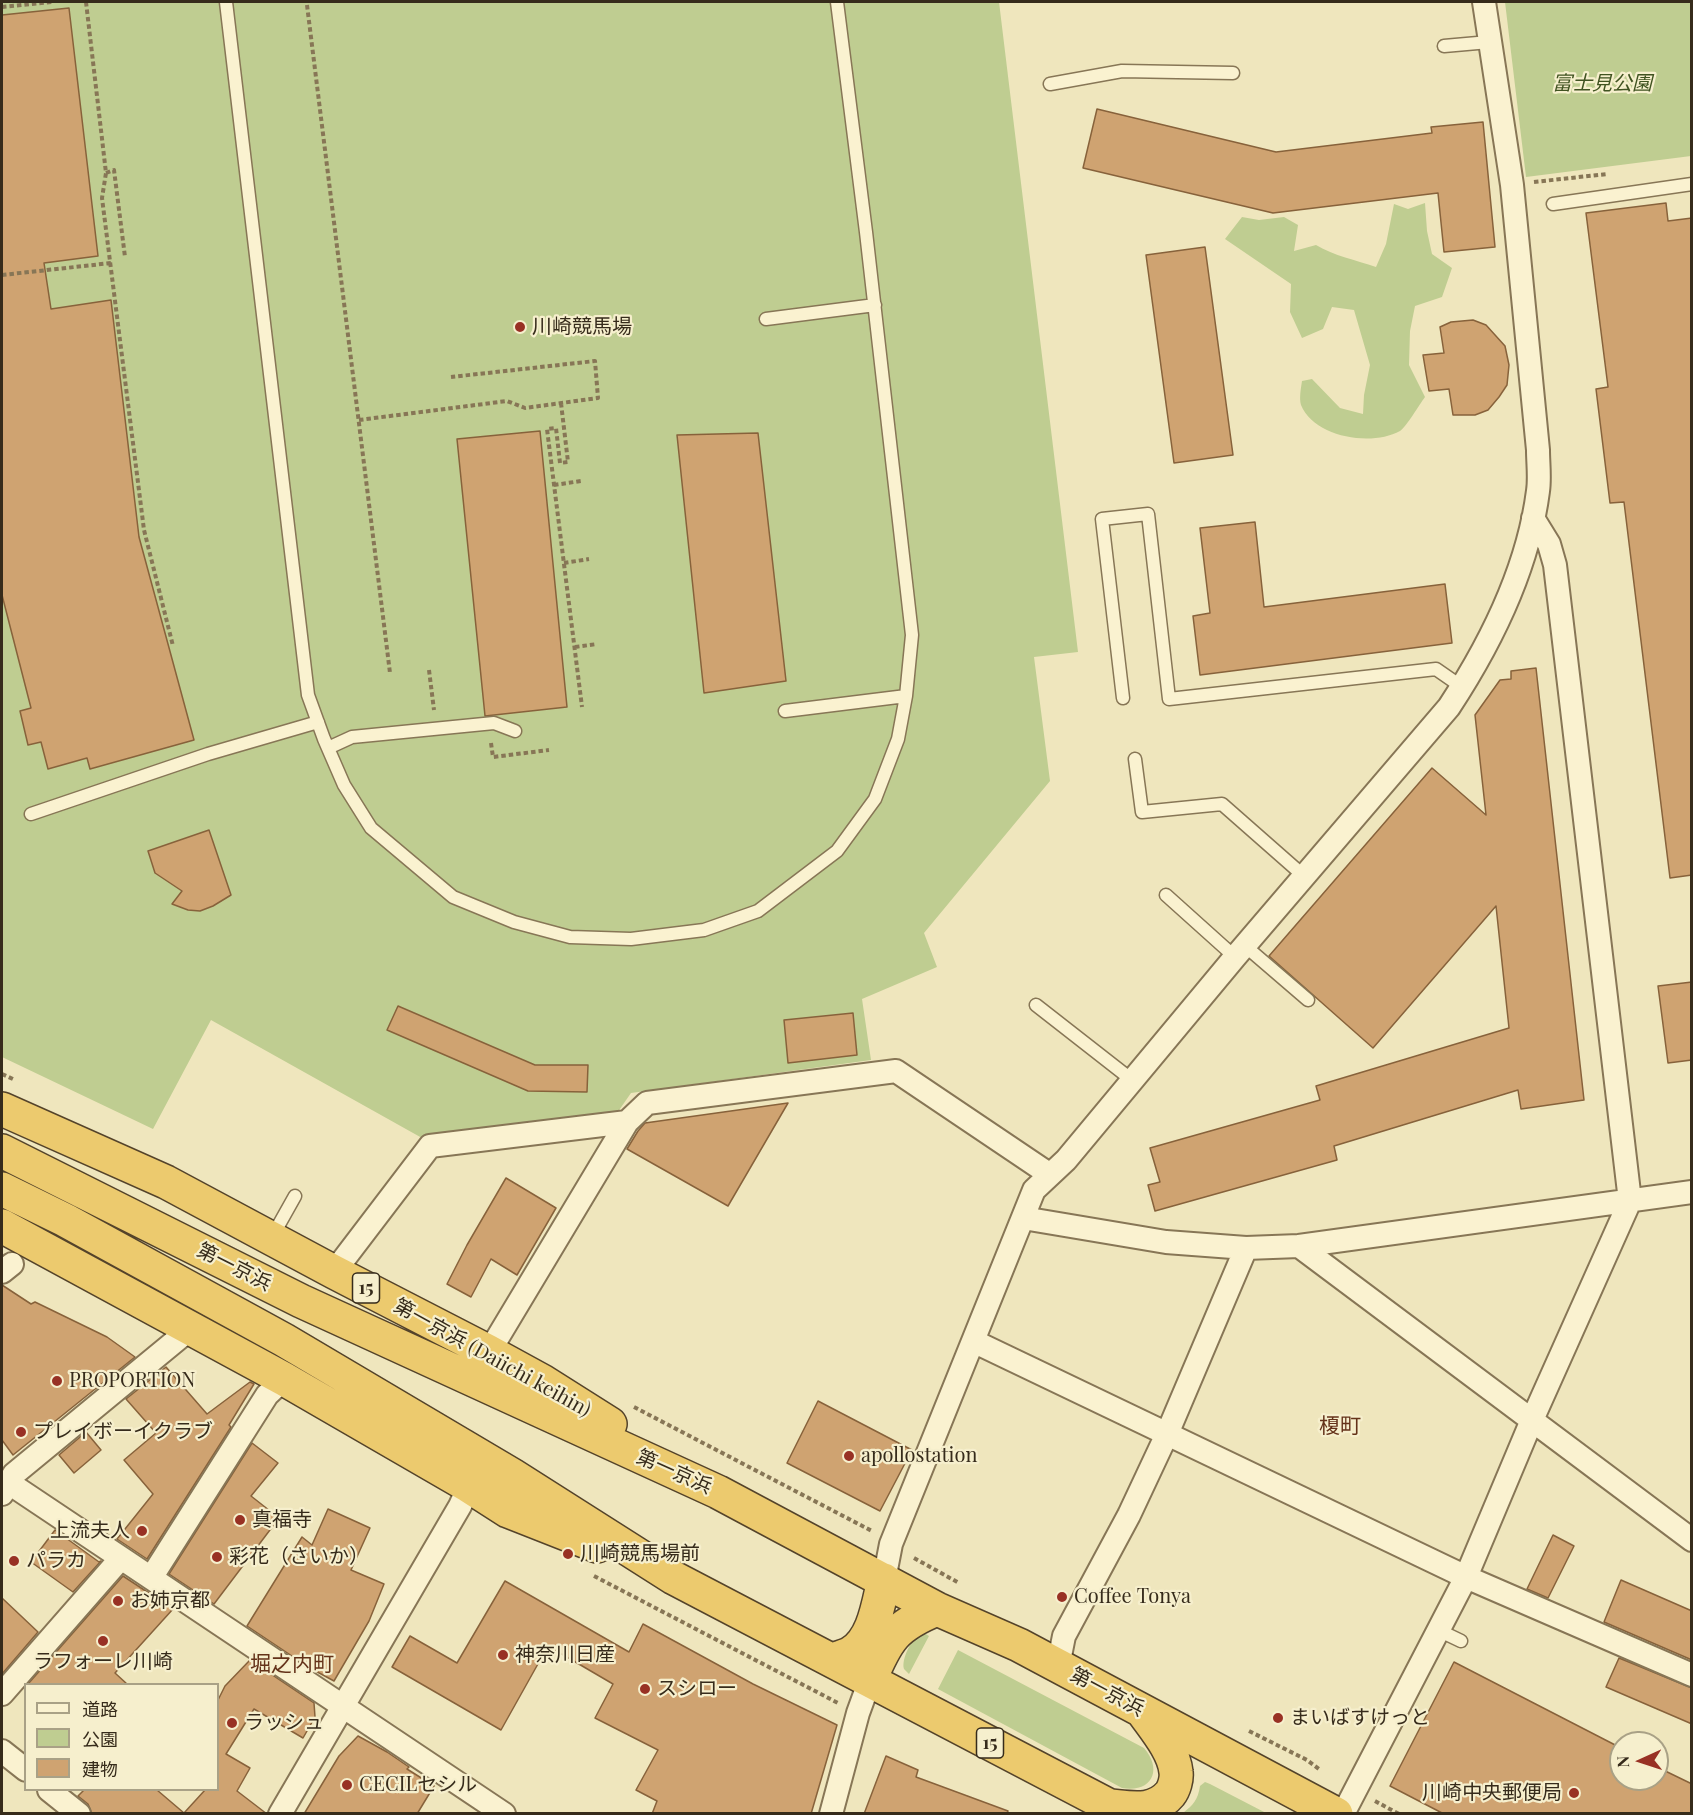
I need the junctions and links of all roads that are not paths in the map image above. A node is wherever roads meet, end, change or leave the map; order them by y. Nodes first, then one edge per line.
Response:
1 (226, 2) edge
2 (837, 2) edge
3 (1484, 2) edge
4 (1489, 42) junction
5 (1444, 46) dead end
6 (1233, 73) dead end
7 (1050, 84) dead end
8 (1692, 184) edge
9 (1553, 204) dead end
10 (875, 305) junction
11 (766, 319) dead end
12 (1533, 518) junction
13 (1462, 687) junction
14 (906, 696) junction
15 (1123, 698) dead end
16 (785, 711) dead end
17 (318, 722) junction
18 (515, 731) dead end
19 (328, 748) junction
20 (1135, 759) dead end
21 (31, 814) dead end
22 (1305, 877) junction
23 (1166, 895) dead end
24 (1240, 951) junction
25 (1308, 1000) dead end
26 (1036, 1005) dead end
27 (1132, 1080) junction
28 (2, 1109) edge
29 (627, 1122) junction
30 (2, 1151) edge
31 (1049, 1174) junction
32 (2, 1189) edge
33 (1692, 1192) edge
34 (295, 1196) dead end
35 (1630, 1201) junction
36 (1023, 1218) junction
37 (2, 1226) edge
38 (272, 1239) junction
39 (1299, 1246) junction
40 (1246, 1248) junction
41 (334, 1272) junction
42 (190, 1329) junction
43 (973, 1341) junction
44 (489, 1352) junction
45 (284, 1379) junction
46 (1532, 1420) junction
47 (1167, 1434) junction
48 (7, 1478) edge
49 (470, 1486) junction
50 (718, 1492) junction
51 (1692, 1540) edge
52 (121, 1558) junction
53 (1466, 1577) junction
54 (151, 1578) junction
55 (674, 1578) junction
56 (884, 1580) junction
57 (937, 1609) junction
58 (1438, 1630) junction
59 (1461, 1641) dead end
60 (832, 1660) junction
61 (1058, 1666) junction
62 (1692, 1675) edge
63 (870, 1680) junction
64 (2, 1694) edge
65 (343, 1707) junction
66 (1142, 1710) junction
67 (2, 1751) edge
68 (24, 1768) edge
69 (50, 1791) edge
70 (1117, 1810) edge
71 (79, 1814) edge
72 (280, 1814) edge
73 (504, 1814) edge
74 (831, 1814) edge
75 (1336, 1814) edge
76 (1343, 1814) edge

1 - 17 lane
2 - 10 lane
3 - 4 street
4 - 5 lane
4 - 12 street
6 - 7 lane
8 - 9 lane
10 - 11 lane
10 - 14 lane
12 - 13 street
12 - 35 street
13 - 15 lane
13 - 22 street
14 - 16 lane
14 - 19 lane
17 - 19 lane
17 - 21 lane
18 - 19 lane
20 - 22 lane
22 - 24 street
23 - 24 lane
24 - 25 lane
24 - 27 street
26 - 27 lane
27 - 31 street
28 - 38 highway, 第一京浜 (Daiichi keihin) / 15
29 - 31 street
29 - 41 street
29 - 44 street
30 - 50 highway, 第一京浜 / 15
31 - 36 street
32 - 55 highway, 第一京浜 / 15
33 - 35 street
34 - 38 lane
35 - 39 street
35 - 46 street
36 - 40 street
36 - 43 street
37 - 42 highway
38 - 41 highway, 第一京浜 (Daiichi keihin) / 15
39 - 40 street
39 - 46 street
40 - 47 street
41 - 44 highway, 第一京浜 (Daiichi keihin) / 15
42 - 45 highway
42 - 48 street
43 - 47 street
43 - 56 street
44 - 50 highway, 第一京浜 (Daiichi keihin) / 15
45 - 49 highway
45 - 54 street
46 - 51 street
46 - 53 street
47 - 53 street
47 - 61 street
48 - 52 street
49 - 55 highway
49 - 65 street
50 - 56 highway, 第一京浜 / 15
52 - 54 street
52 - 64 street
53 - 58 street
53 - 62 street
54 - 65 street
55 - 60 highway, 第一京浜 / 15
56 - 57 highway, 第一京浜 / 15
56 - 60 highway
57 - 61 highway, 第一京浜 / 15
57 - 63 highway
58 - 59 lane
58 - 76 street
60 - 63 highway, 第一京浜 / 15
61 - 66 highway, 第一京浜 / 15
63 - 70 highway, 第一京浜 / 15
63 - 74 street
65 - 72 street
65 - 73 street
66 - 70 highway
66 - 75 highway, 第一京浜 / 15
67 - 68 street
69 - 71 street

